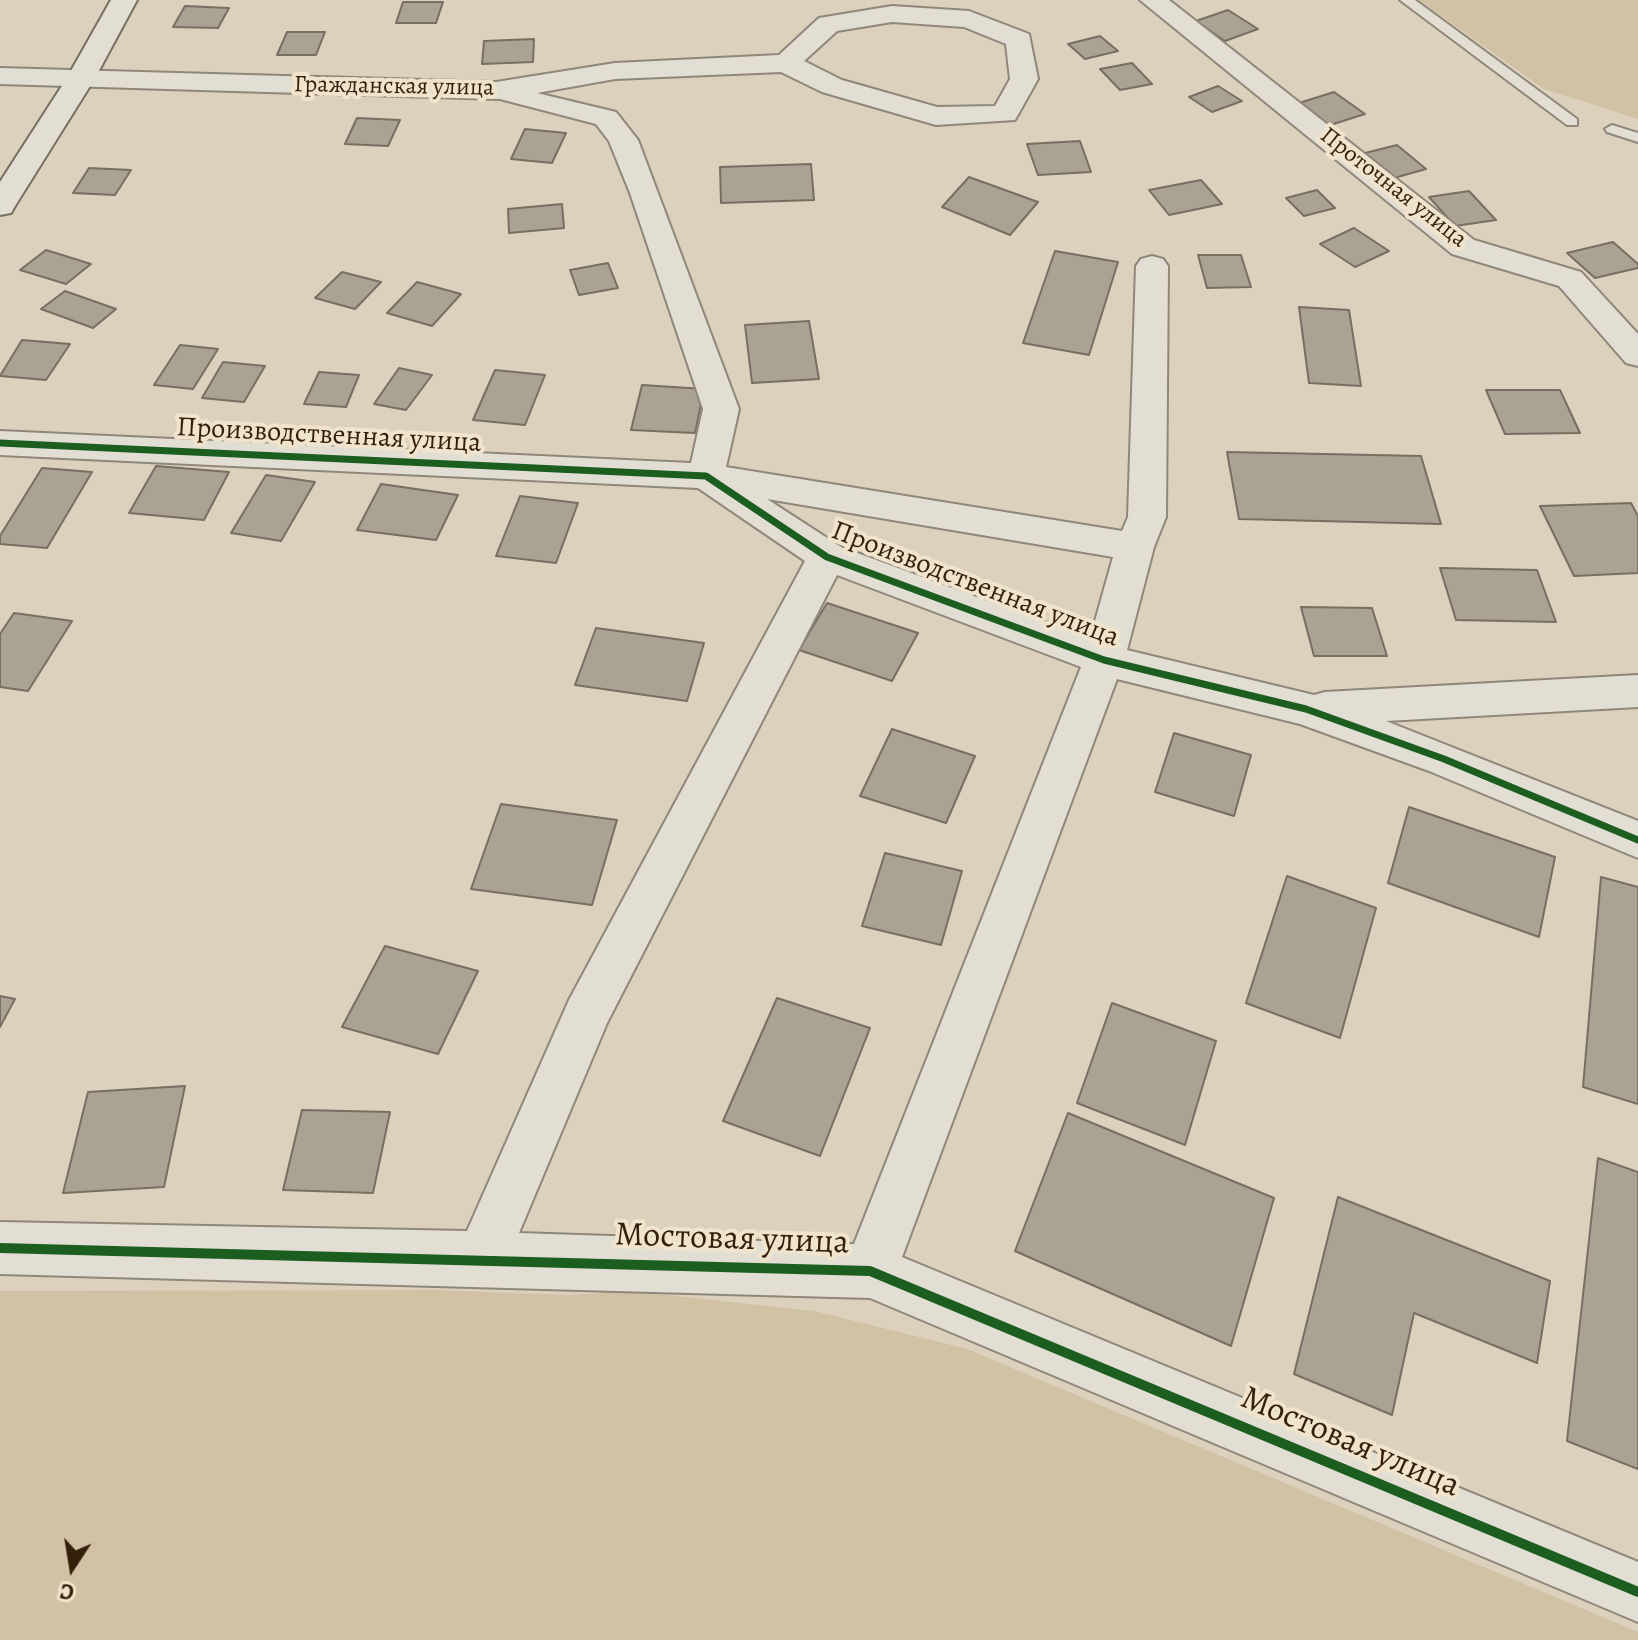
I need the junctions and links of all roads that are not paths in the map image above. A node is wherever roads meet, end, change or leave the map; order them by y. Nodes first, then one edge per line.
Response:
1 (124, 0) edge
2 (1153, 0) edge
3 (1407, 0) edge
4 (786, 63) junction
5 (0, 76) edge
6 (81, 78) junction
7 (496, 91) junction
8 (1572, 122) dead end
9 (1612, 129) dead end
10 (1638, 138) edge
11 (0, 206) edge
12 (1152, 266) dead end
13 (1638, 355) edge
14 (0, 443) edge
15 (706, 476) junction
16 (1135, 547) junction
17 (827, 557) junction
18 (1104, 660) junction
19 (1638, 691) edge
20 (1306, 709) junction
21 (1638, 840) edge
22 (0, 1248) edge
23 (482, 1258) junction
24 (870, 1271) junction
25 (1638, 1592) edge

1 - 6 street
2 - 13 street, Проточная улица
3 - 8 lane
4 - 4 street, Гражданская улица
4 - 7 street, Гражданская улица
5 - 6 street, Гражданская улица
6 - 7 street, Гражданская улица
6 - 11 street
7 - 15 street
9 - 10 lane
12 - 16 street
14 - 15 street, Производственная улица
15 - 16 street, Производственная улица
15 - 17 street, Производственная улица
16 - 18 street
17 - 18 street, Производственная улица
17 - 23 street
18 - 20 street, Производственная улица
18 - 24 street
19 - 20 street, Производственная улица
20 - 21 street, Производственная улица
22 - 23 street, Мостовая улица
23 - 24 street, Мостовая улица
24 - 25 street, Мостовая улица

